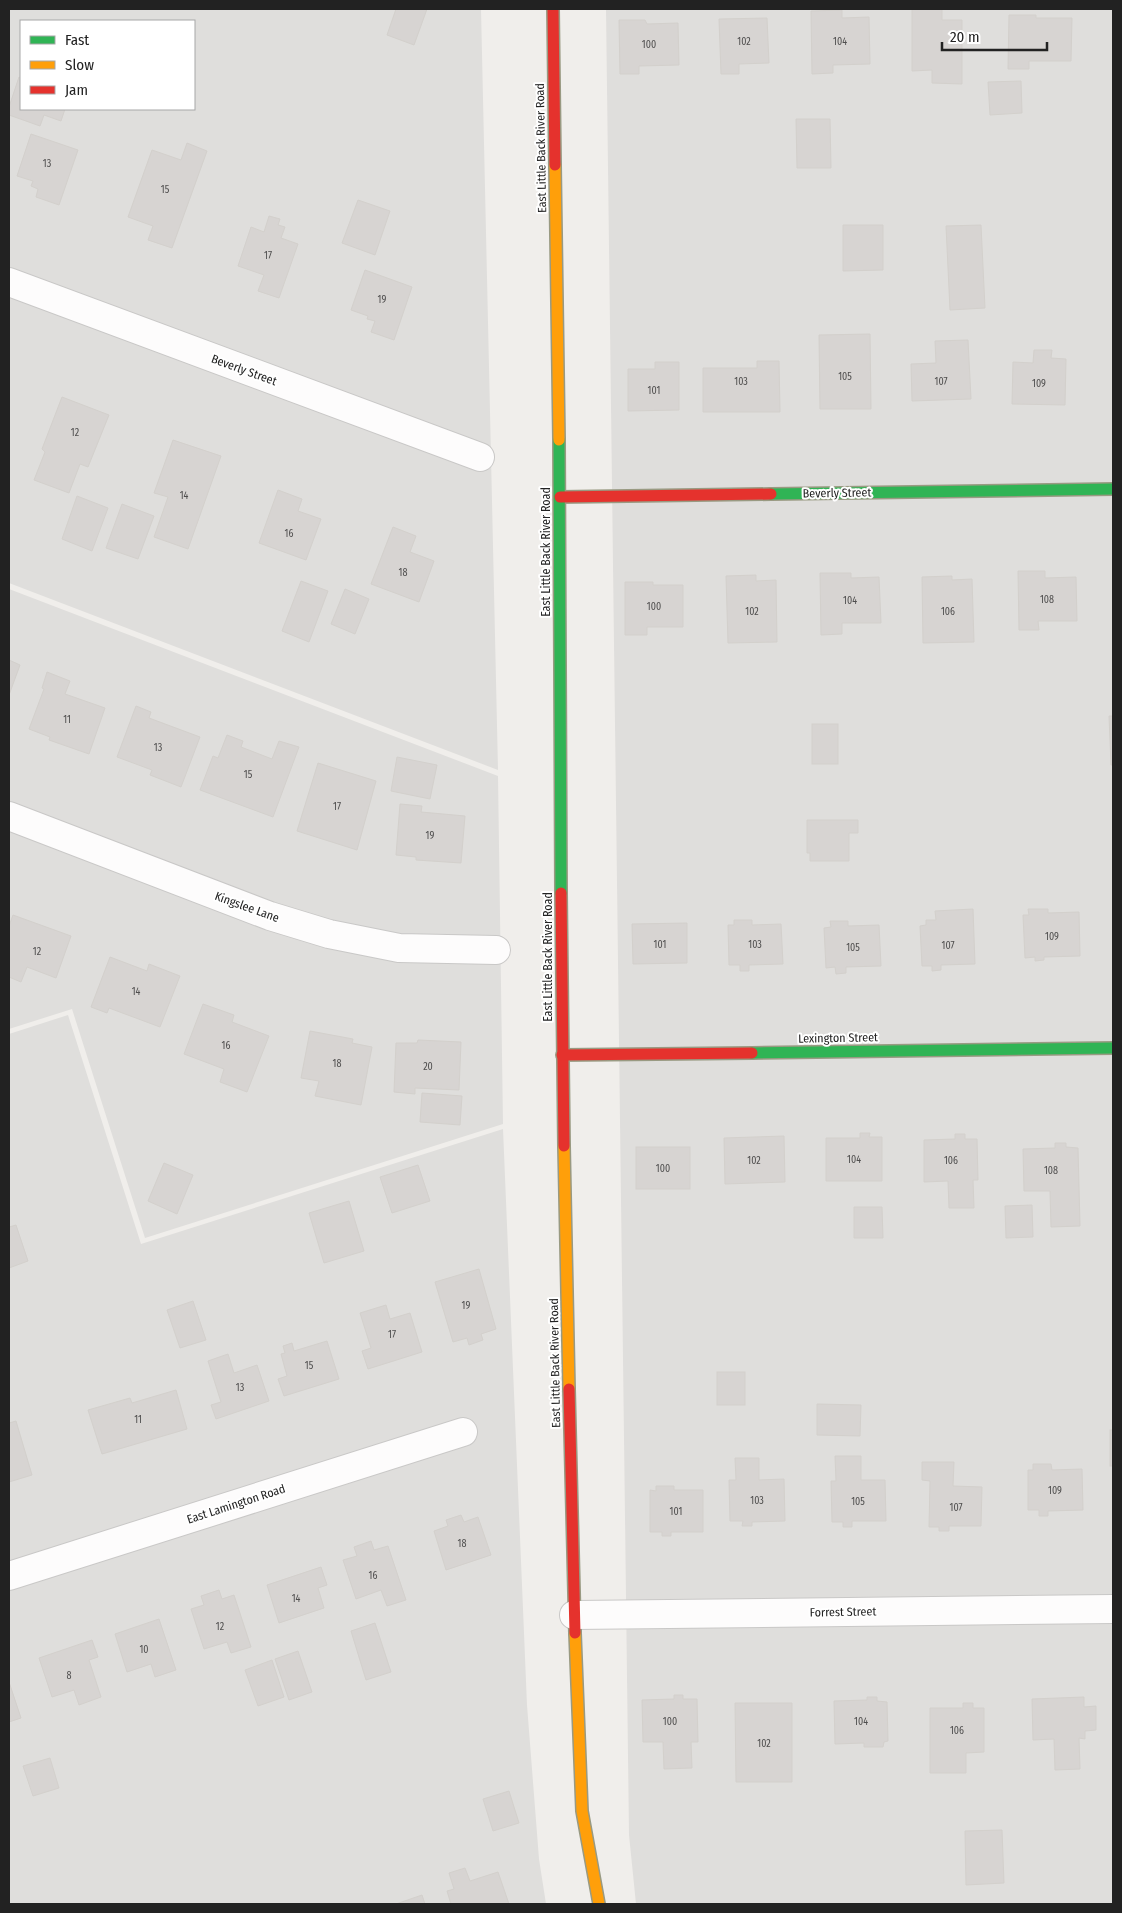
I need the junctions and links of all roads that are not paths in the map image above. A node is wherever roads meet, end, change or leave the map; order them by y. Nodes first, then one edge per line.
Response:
1 (552, 9) edge
2 (9, 282) edge
3 (480, 457) dead end
4 (1113, 489) edge
5 (560, 497) junction
6 (9, 816) edge
7 (496, 950) dead end
8 (1113, 1048) edge
9 (562, 1055) junction
10 (463, 1432) dead end
11 (9, 1576) edge
12 (1113, 1609) edge
13 (574, 1615) junction
14 (599, 1904) edge

1 - 5 street, East Little Back River Road
2 - 3 street, Beverly Street
4 - 5 street, Beverly Street
5 - 9 street, East Little Back River Road
6 - 7 street, Kingslee Lane
8 - 9 street, Lexington Street
9 - 13 street, East Little Back River Road
10 - 11 street, East Lamington Road
12 - 13 street, Forrest Street
13 - 14 street, East Little Back River Road

